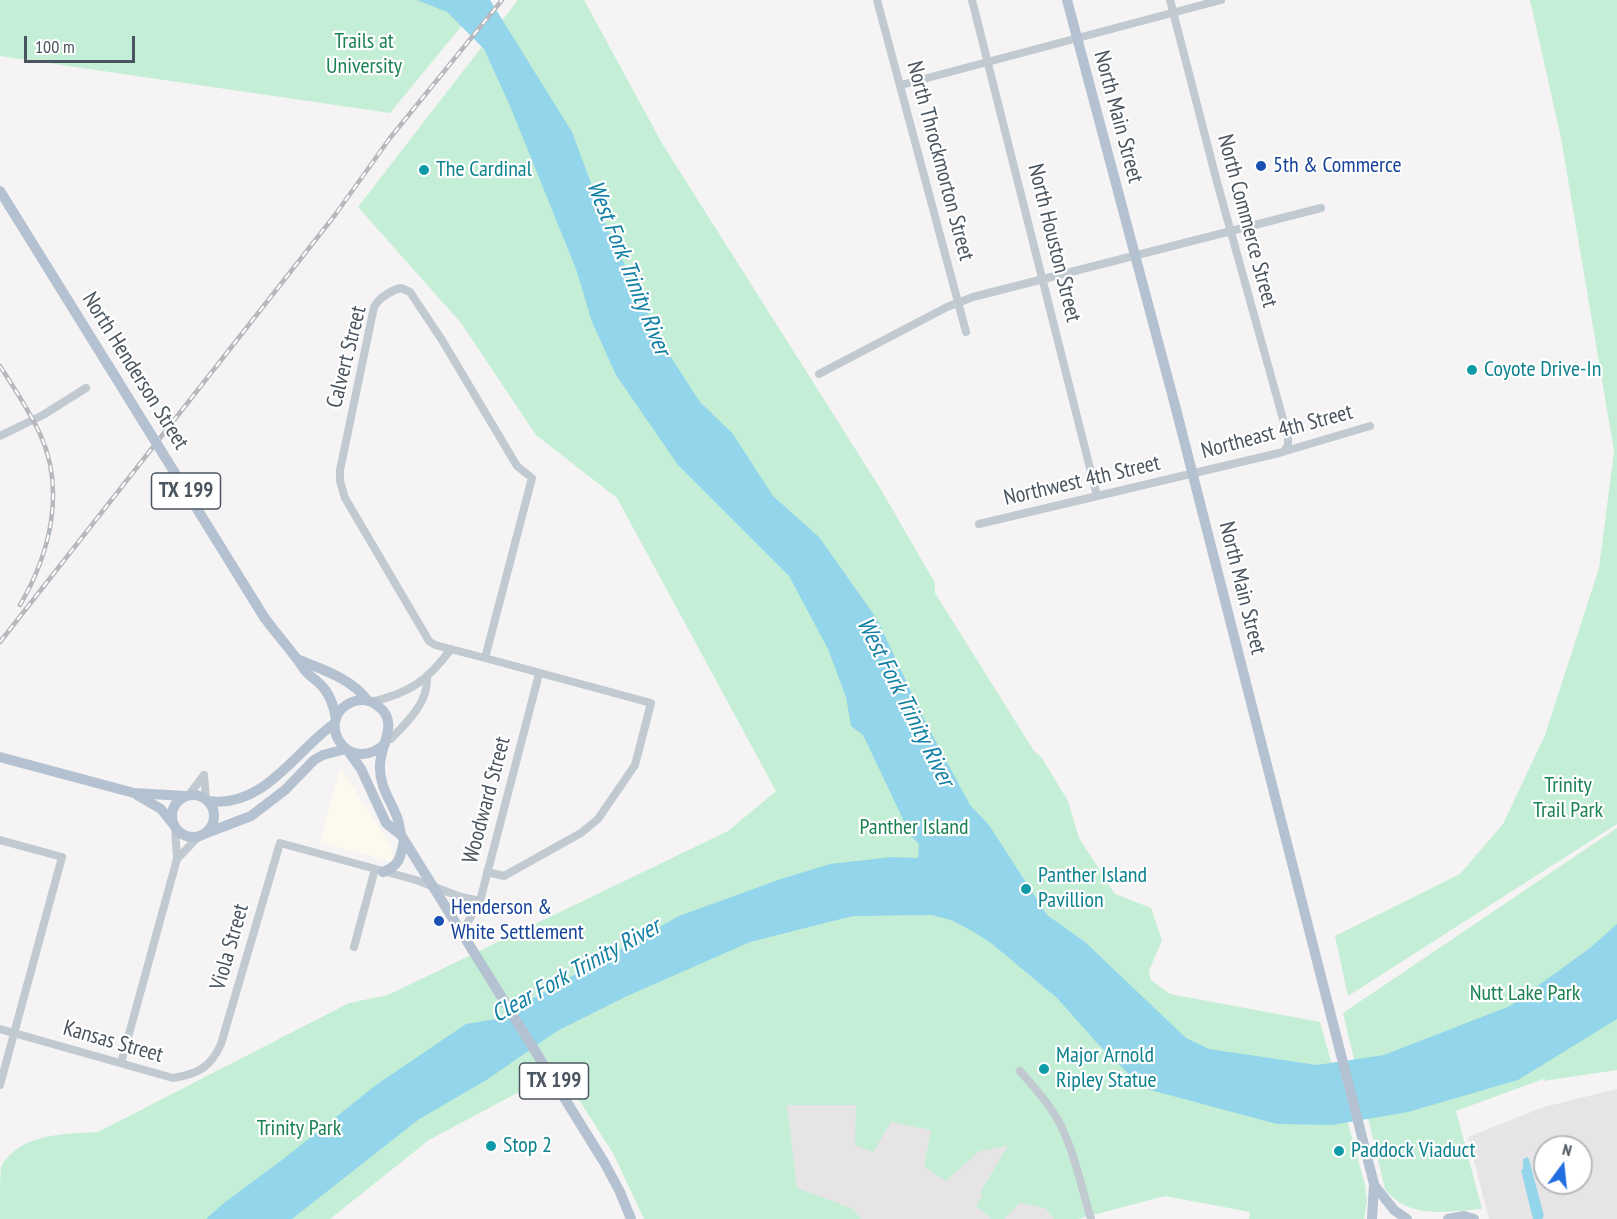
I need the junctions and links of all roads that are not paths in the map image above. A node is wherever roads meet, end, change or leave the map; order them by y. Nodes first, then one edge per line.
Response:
1 (877, 0) edge
2 (972, 0) edge
3 (1067, 0) edge
4 (1170, 0) edge
5 (1221, 0) edge
6 (1173, 13) junction
7 (1077, 38) junction
8 (989, 62) junction
9 (901, 85) junction
10 (1, 196) edge
11 (1321, 208) dead end
12 (1230, 231) junction
13 (1135, 254) junction
14 (1043, 279) junction
15 (958, 303) junction
16 (966, 332) dead end
17 (819, 374) dead end
18 (87, 387) dead end
19 (1370, 426) dead end
20 (0, 436) edge
21 (1286, 450) junction
22 (1192, 473) junction
23 (1097, 496) junction
24 (979, 524) dead end
25 (451, 649) junction
26 (485, 658) junction
27 (299, 660) junction
28 (539, 674) junction
29 (427, 678) junction
30 (370, 701) junction
31 (335, 721) junction
32 (386, 742) junction
33 (348, 751) junction
34 (0, 757) edge
35 (134, 793) junction
36 (187, 796) junction
37 (207, 800) junction
38 (174, 825) junction
39 (202, 835) junction
40 (403, 837) junction
41 (0, 840) edge
42 (177, 859) junction
43 (379, 870) junction
44 (487, 872) junction
45 (433, 887) junction
46 (480, 901) junction
47 (462, 932) junction
48 (354, 947) dead end
49 (0, 1029) edge
50 (15, 1033) junction
51 (212, 1060) joint
52 (122, 1063) junction
53 (1020, 1071) dead end
54 (0, 1085) edge
55 (1375, 1185) junction
56 (631, 1219) edge
57 (1091, 1219) edge
58 (1372, 1219) edge
59 (1407, 1219) edge
60 (1450, 1219) edge
61 (1474, 1219) edge

1 - 9 street, North Throckmorton Street
2 - 8 street, North Houston Street
3 - 7 main road, North Main Street
4 - 6 street, North Commerce Street
5 - 6 street
6 - 7 street
6 - 12 street, North Commerce Street
7 - 8 street
7 - 13 main road, North Main Street
8 - 9 street
8 - 14 street, North Houston Street
9 - 15 street, North Throckmorton Street
10 - 27 main road, North Henderson Street / TX 199, bridge
11 - 12 street
12 - 13 street
12 - 21 street, North Commerce Street
13 - 14 street
13 - 22 main road, North Main Street
14 - 15 street
14 - 23 street, North Houston Street
15 - 16 street, North Throckmorton Street
15 - 17 street
18 - 20 street
19 - 21 street, Northeast 4th Street
21 - 22 street, Northeast 4th Street
22 - 23 street, Northwest 4th Street
22 - 55 main road, North Main Street
23 - 24 street, Northwest 4th Street
25 - 26 street, Calvert Street
25 - 26 street, Calvert Street
25 - 29 street
26 - 28 street, Calvert Street
27 - 30 main road, North Henderson Street
27 - 31 main road, North Henderson Street
28 - 44 street, Woodward Street
28 - 44 street, Calvert Street
29 - 30 street
29 - 32 street
30 - 31 main road
30 - 32 main road
31 - 33 main road
31 - 37 main road
32 - 33 main road
32 - 40 main road, TX 199
33 - 39 main road
33 - 40 main road, TX 199
34 - 35 main road
35 - 36 main road
35 - 38 main road
36 - 37 main road
36 - 37 street
36 - 38 main road
37 - 39 main road
38 - 39 main road
38 - 42 street
39 - 42 street
40 - 43 main road
40 - 45 main road, TX 199
41 - 50 street
42 - 52 street
43 - 45 street
43 - 48 street
43 - 51 street, Viola Street
44 - 46 street, Woodward Street
45 - 46 street
45 - 47 main road, TX 199
46 - 47 street, Woodward Street
47 - 56 main road, TX 199
49 - 50 street, Kansas Street
50 - 52 street, Kansas Street
50 - 54 street
51 - 52 street, Kansas Street
53 - 57 street
55 - 58 main road
55 - 59 main road
60 - 61 main road

